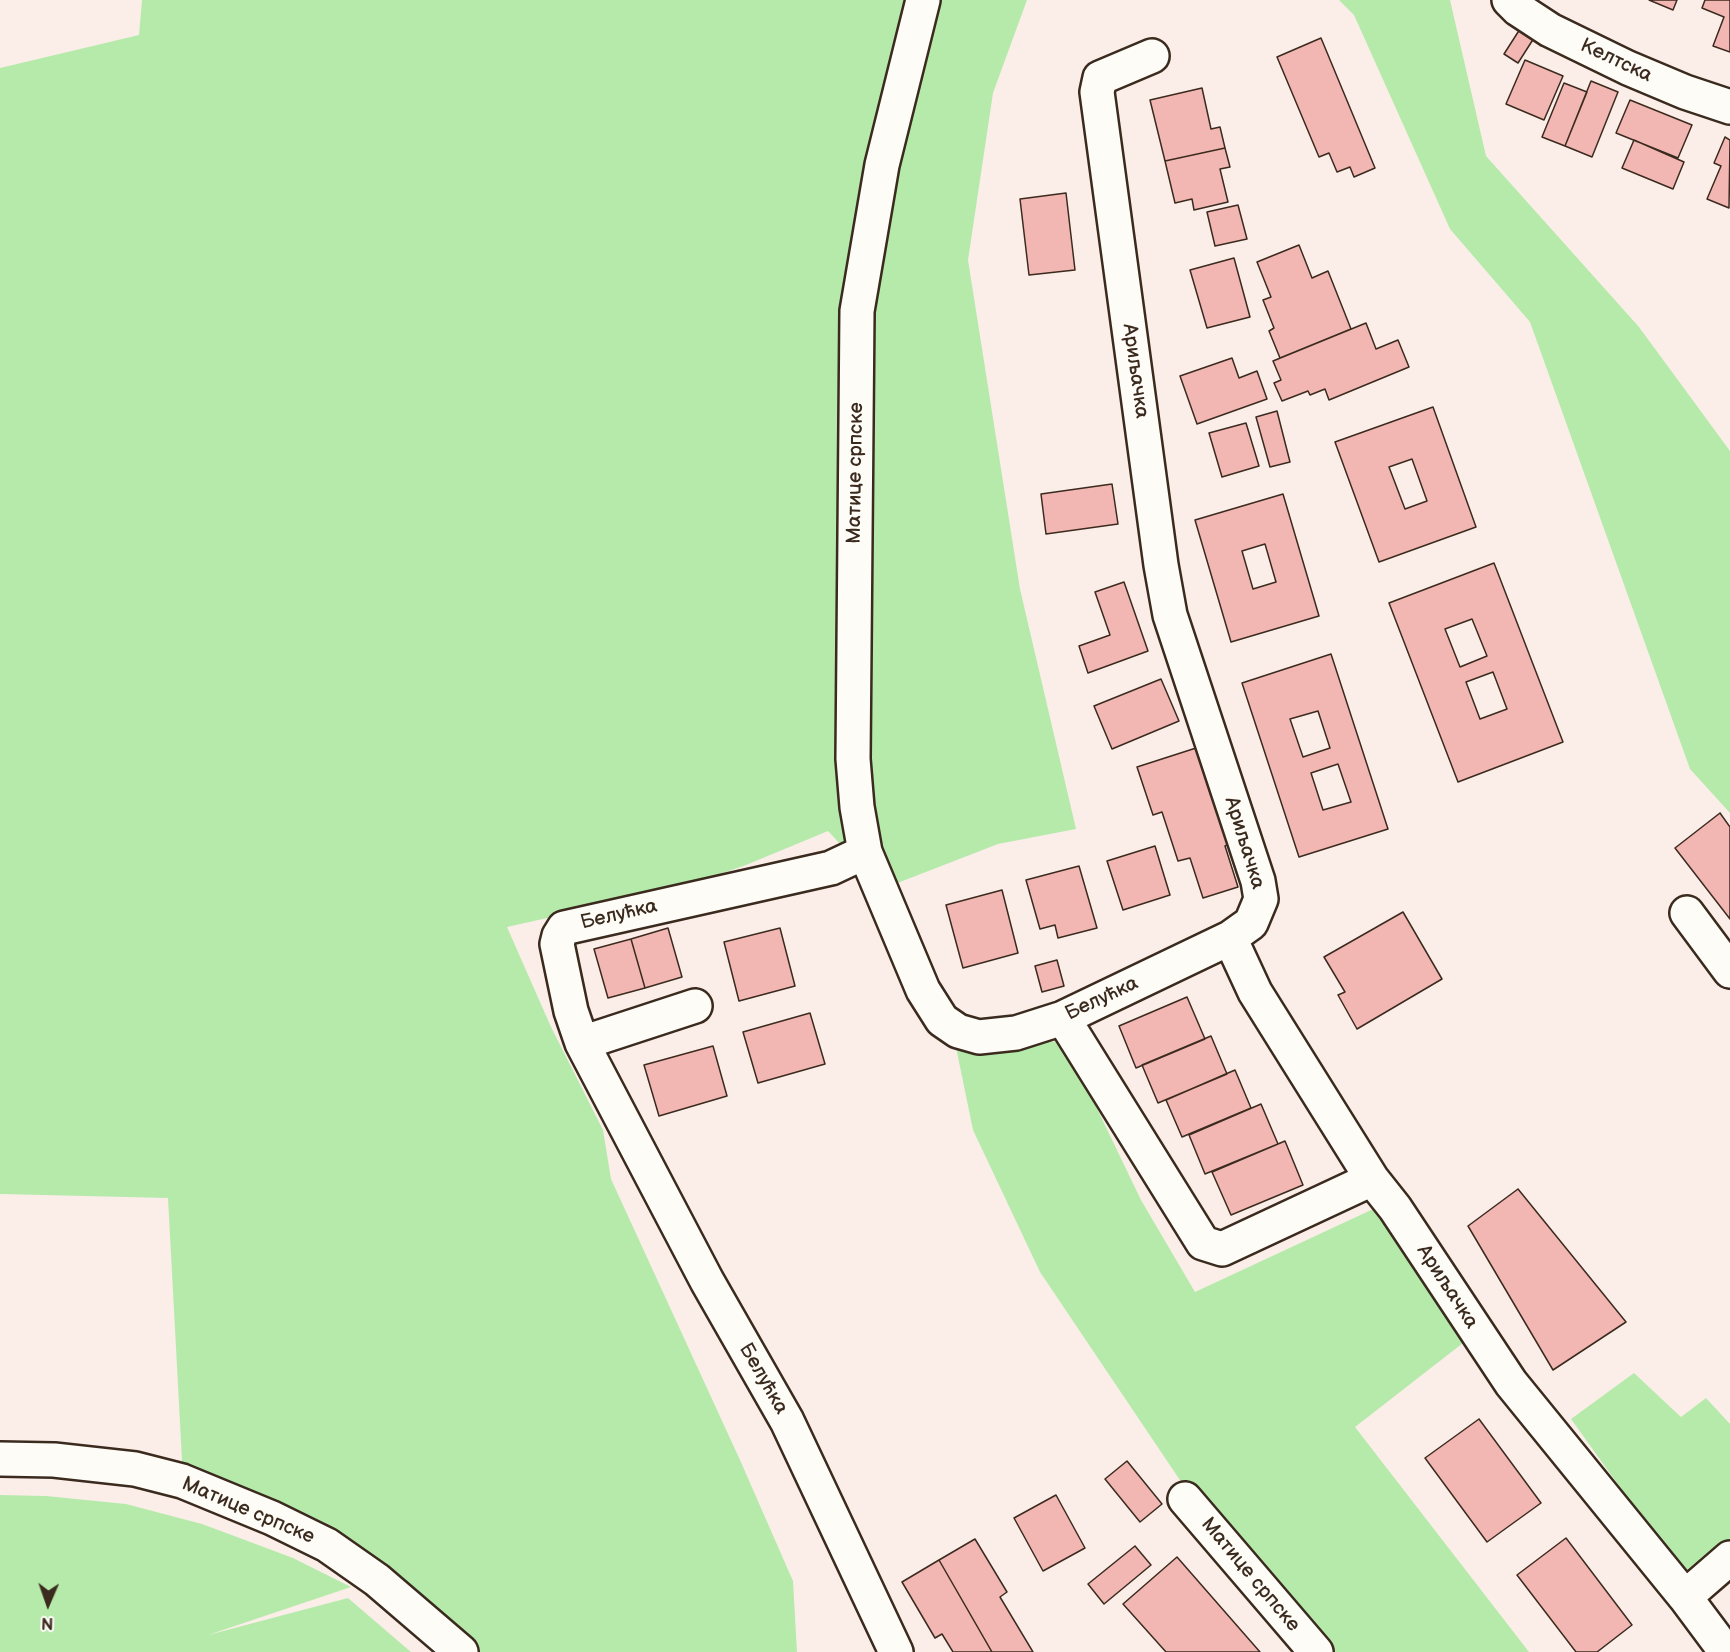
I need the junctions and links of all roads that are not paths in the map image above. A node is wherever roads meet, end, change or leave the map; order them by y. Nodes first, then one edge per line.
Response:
1 (923, 0) edge
2 (1509, 0) edge
3 (1152, 56) dead end
4 (1730, 107) edge
5 (865, 852) junction
6 (1687, 913) dead end
7 (1230, 938) junction
8 (1730, 971) edge
9 (695, 1006) dead end
10 (1063, 1018) junction
11 (582, 1043) junction
12 (1371, 1179) junction
13 (0, 1459) edge
14 (1185, 1498) dead end
15 (1730, 1558) edge
16 (1685, 1597) junction
17 (460, 1652) edge
18 (896, 1652) edge
19 (1316, 1652) edge
20 (1726, 1652) edge

1 - 5 street, Матице српске
2 - 4 street, Келтска
3 - 7 street, Ариљачка
5 - 10 street, Белућка
5 - 11 street, Белућка
6 - 8 street
7 - 10 street, Белућка
7 - 12 street, Ариљачка
9 - 11 street
10 - 12 street
11 - 18 street, Белућка
12 - 16 street, Ариљачка
13 - 17 street, Матице српске
14 - 19 street, Матице српске
15 - 16 street
16 - 20 street, Ариљачка

